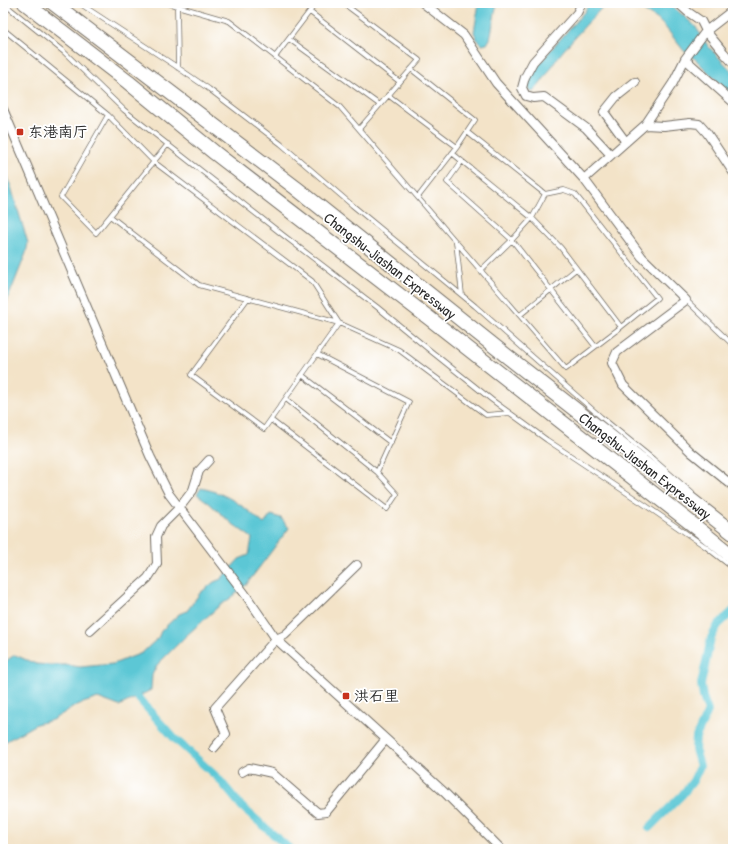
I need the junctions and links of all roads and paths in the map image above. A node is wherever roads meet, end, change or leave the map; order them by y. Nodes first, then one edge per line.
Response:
1 (4, 3) edge
2 (26, 3) edge
3 (53, 3) edge
4 (79, 3) edge
5 (167, 3) edge
6 (316, 3) edge
7 (343, 3) edge
8 (423, 3) edge
9 (580, 3) edge
10 (678, 3) edge
11 (177, 6) junction
12 (733, 10) edge
13 (310, 12) junction
14 (3, 29) edge
15 (706, 31) junction
16 (289, 39) junction
17 (275, 57) junction
18 (685, 59) junction
19 (733, 63) edge
20 (178, 68) junction
21 (411, 68) junction
22 (400, 82) junction
23 (634, 82) dead end
24 (388, 95) junction
25 (733, 102) edge
26 (380, 105) junction
27 (3, 109) edge
28 (108, 115) junction
29 (645, 124) junction
30 (359, 129) junction
31 (467, 132) junction
32 (626, 142) junction
33 (168, 144) junction
34 (457, 147) junction
35 (452, 153) junction
36 (612, 155) junction
37 (462, 161) junction
38 (154, 162) junction
39 (733, 172) edge
40 (584, 179) junction
41 (546, 194) junction
42 (418, 197) junction
43 (110, 216) junction
44 (532, 218) junction
45 (512, 240) junction
46 (456, 242) junction
47 (576, 269) junction
48 (481, 270) junction
49 (462, 296) junction
50 (248, 298) junction
51 (686, 300) junction
52 (520, 315) junction
53 (339, 323) junction
54 (621, 327) junction
55 (733, 345) edge
56 (596, 346) junction
57 (317, 354) junction
58 (302, 375) junction
59 (286, 399) junction
60 (510, 413) junction
61 (271, 420) junction
62 (390, 443) junction
63 (209, 460) dead end
64 (377, 472) junction
65 (733, 486) edge
66 (698, 498) dead end
67 (180, 507) junction
68 (721, 517) dead end
69 (733, 529) edge
70 (733, 534) edge
71 (733, 557) edge
72 (357, 565) dead end
73 (733, 568) edge
74 (90, 631) dead end
75 (276, 639) junction
76 (386, 739) junction
77 (214, 748) dead end
78 (242, 772) dead end
79 (501, 849) edge

1 - 33 lane
2 - 71 highway, Changshu-Jiashan Expressway
3 - 70 highway, Changshu-Jiashan Expressway
4 - 20 lane
5 - 11 lane
6 - 13 lane
7 - 21 lane
8 - 40 street
9 - 36 street
10 - 15 street
11 - 17 lane
11 - 20 lane
12 - 15 street
13 - 16 lane
13 - 22 lane
14 - 28 lane
15 - 18 street
15 - 19 street
16 - 17 lane
16 - 26 lane
17 - 30 lane
18 - 25 street
18 - 29 street
20 - 49 lane
21 - 22 lane
21 - 31 lane
22 - 24 lane
23 - 32 street
24 - 26 lane
24 - 34 lane
26 - 30 lane
27 - 67 street
28 - 38 lane
28 - 43 lane
29 - 32 street
29 - 39 street
30 - 42 lane
31 - 34 lane
31 - 41 lane
32 - 36 street
33 - 38 lane
33 - 60 lane
34 - 35 lane
35 - 37 lane
35 - 42 lane
36 - 40 street
37 - 44 lane
37 - 45 lane
38 - 43 lane
38 - 53 lane
40 - 51 street
41 - 44 lane
41 - 54 lane
42 - 46 lane
43 - 50 lane
44 - 45 lane
44 - 47 lane
45 - 48 lane
45 - 56 lane
46 - 48 lane
46 - 49 lane
47 - 52 lane
47 - 54 lane
48 - 52 lane
49 - 66 lane
50 - 53 lane
50 - 61 lane
51 - 55 lane
51 - 65 street
52 - 56 lane
53 - 57 lane
53 - 60 lane
54 - 56 lane
57 - 58 lane
57 - 62 lane
58 - 59 lane
58 - 62 lane
59 - 61 lane
59 - 64 lane
60 - 73 lane
61 - 64 lane
62 - 64 lane
63 - 67 street
67 - 74 street
67 - 75 street
68 - 69 lane
72 - 75 street
75 - 76 street
75 - 77 street
76 - 78 street
76 - 79 street

